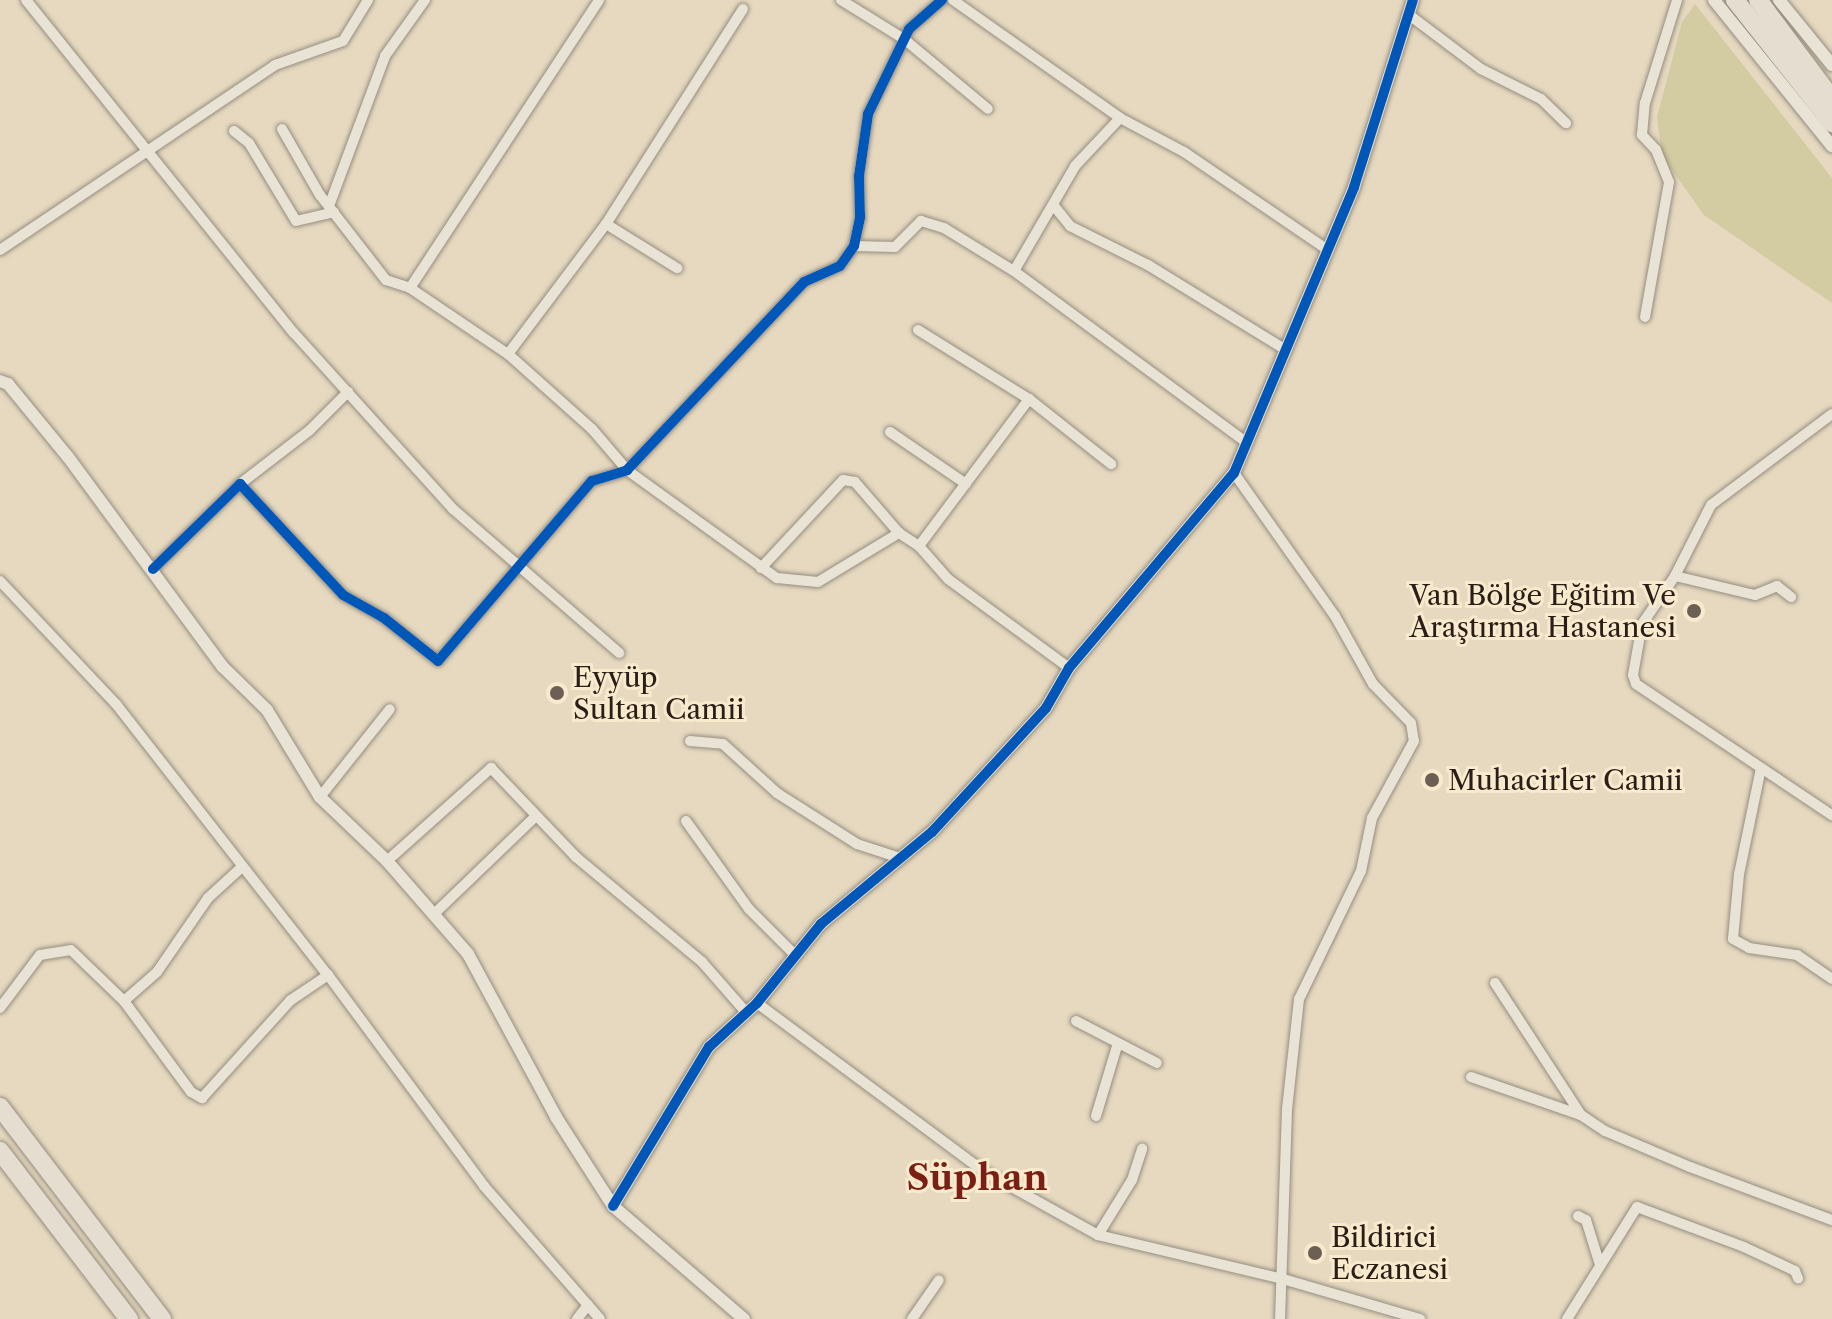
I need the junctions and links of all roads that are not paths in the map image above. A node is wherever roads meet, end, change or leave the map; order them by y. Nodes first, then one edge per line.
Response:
1 (26, 0) edge
2 (368, 0) edge
3 (425, 0) edge
4 (599, 0) edge
5 (841, 0) edge
6 (942, 0) edge
7 (953, 0) edge
8 (1413, 0) edge
9 (1677, 0) edge
10 (1714, 0) edge
11 (1735, 0) edge
12 (1779, 0) edge
13 (1759, 1) edge
14 (743, 9) dead end
15 (1408, 14) junction
16 (904, 39) junction
17 (1832, 65) edge
18 (1832, 90) edge
19 (1832, 99) edge
20 (988, 109) dead end
21 (1120, 118) junction
22 (1566, 123) dead end
23 (1832, 123) edge
24 (282, 129) dead end
25 (234, 131) dead end
26 (1832, 146) edge
27 (145, 153) junction
28 (1054, 206) junction
29 (332, 209) junction
30 (606, 224) junction
31 (854, 246) junction
32 (1326, 249) junction
33 (0, 250) edge
34 (677, 268) dead end
35 (1014, 271) junction
36 (410, 288) junction
37 (1645, 317) dead end
38 (918, 330) dead end
39 (1283, 348) junction
40 (508, 354) junction
41 (0, 381) edge
42 (348, 392) junction
43 (1029, 399) junction
44 (1832, 414) edge
45 (890, 432) dead end
46 (1246, 442) junction
47 (1111, 464) dead end
48 (627, 470) junction
49 (1234, 473) junction
50 (240, 484) junction
51 (966, 484) junction
52 (899, 533) junction
53 (919, 546) junction
54 (518, 563) junction
55 (761, 568) junction
56 (153, 569) junction
57 (1675, 576) junction
58 (0, 581) edge
59 (1791, 597) dead end
60 (619, 653) dead end
61 (1069, 668) junction
62 (390, 709) dead end
63 (690, 741) dead end
64 (1761, 768) junction
65 (320, 797) junction
66 (1832, 815) edge
67 (536, 816) junction
68 (686, 821) dead end
69 (897, 857) junction
70 (387, 861) junction
71 (243, 866) junction
72 (433, 915) junction
73 (795, 955) junction
74 (328, 975) junction
75 (1832, 979) edge
76 (1495, 983) dead end
77 (124, 1001) junction
78 (757, 1003) junction
79 (0, 1008) edge
80 (744, 1010) junction
81 (1076, 1021) dead end
82 (1117, 1046) junction
83 (1157, 1063) dead end
84 (1471, 1077) dead end
85 (0, 1107) edge
86 (1581, 1115) junction
87 (1096, 1116) dead end
88 (1142, 1149) dead end
89 (0, 1151) edge
90 (613, 1206) junction
91 (1578, 1216) dead end
92 (1832, 1220) edge
93 (1098, 1235) junction
94 (1600, 1265) junction
95 (1798, 1278) dead end
96 (1283, 1279) junction
97 (939, 1280) dead end
98 (588, 1305) junction
99 (129, 1319) edge
100 (162, 1319) edge
101 (577, 1319) edge
102 (600, 1319) edge
103 (744, 1319) edge
104 (912, 1319) edge
105 (1280, 1319) edge
106 (1420, 1319) edge
107 (1567, 1319) edge

1 - 27 street
2 - 27 street
3 - 29 street
4 - 36 street
5 - 16 street
6 - 16 street
7 - 21 street
8 - 15 street
9 - 37 street
10 - 26 street
11 - 23 highway
12 - 17 street
13 - 18 highway
13 - 19 highway
14 - 30 street
15 - 22 street
15 - 32 street
16 - 20 street
16 - 31 street
21 - 28 street
21 - 32 street
24 - 29 street
25 - 29 street
27 - 33 street
27 - 42 street
28 - 35 street
28 - 39 street
29 - 36 street
30 - 34 street
30 - 40 street
31 - 35 street
31 - 48 street
32 - 39 street
35 - 46 street
36 - 40 street
38 - 43 street
39 - 46 street
40 - 48 street
41 - 56 street
42 - 50 street
42 - 54 street
43 - 47 street
43 - 51 street
44 - 57 street
45 - 51 street
46 - 49 street
48 - 54 street
48 - 55 street
49 - 61 street
49 - 96 street
50 - 54 street
50 - 56 street
51 - 53 street
52 - 53 street
52 - 55 street
52 - 55 street
53 - 61 street
54 - 60 street
56 - 65 street
57 - 59 street
57 - 64 street
58 - 71 street
61 - 69 street
62 - 65 street
63 - 69 street
64 - 66 street
64 - 75 street
65 - 70 street
67 - 70 street
67 - 72 street
67 - 80 street
68 - 73 street
69 - 73 street
70 - 72 street
71 - 74 street
71 - 77 street
72 - 90 street
73 - 78 street
74 - 77 street
74 - 98 street
76 - 86 street
77 - 79 street
78 - 80 street
78 - 93 street
80 - 90 street
81 - 82 street
82 - 83 street
82 - 87 street
84 - 86 street
85 - 100 highway
86 - 92 street
88 - 93 street
89 - 99 highway
90 - 103 street
91 - 94 street
93 - 96 street
94 - 95 street
94 - 107 street
96 - 105 street
96 - 106 street
97 - 104 street
98 - 101 street
98 - 102 street

